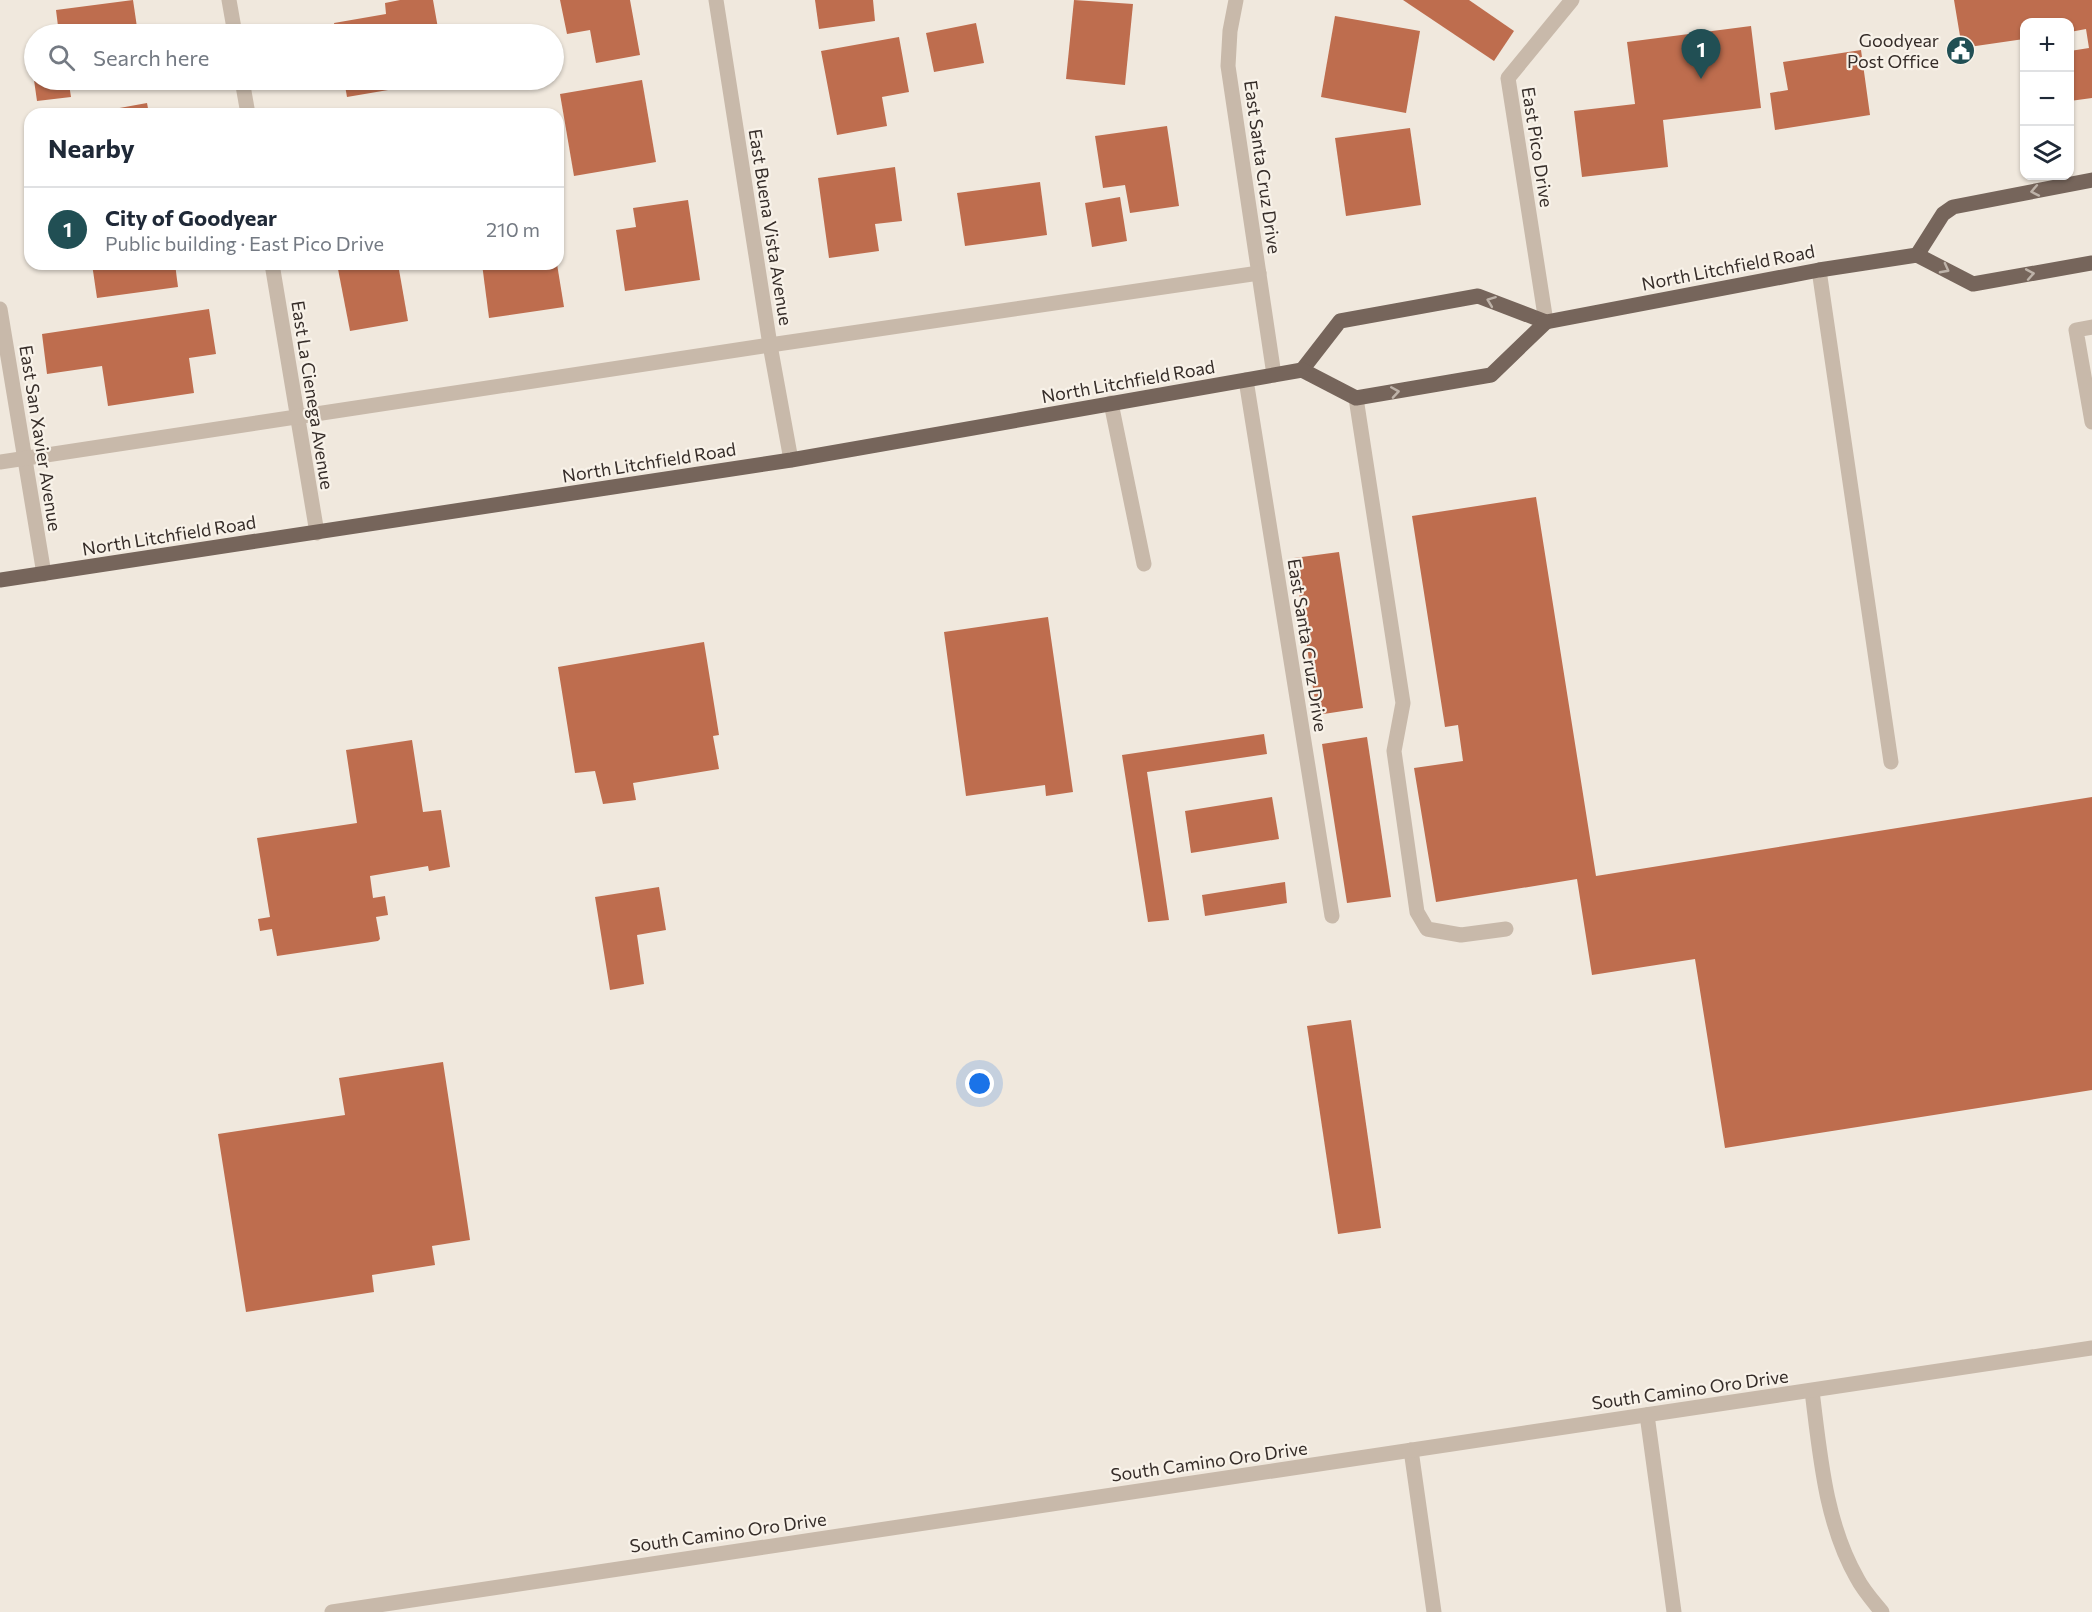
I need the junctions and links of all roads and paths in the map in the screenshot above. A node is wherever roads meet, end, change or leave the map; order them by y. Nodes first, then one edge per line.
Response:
1 (229, 0) edge
2 (716, 0) edge
3 (1236, 0) edge
4 (1572, 0) edge
5 (233, 24) edge
6 (244, 90) edge
7 (247, 108) edge
8 (2092, 180) edge
9 (1917, 255) junction
10 (2092, 263) edge
11 (273, 270) edge
12 (1819, 270) junction
13 (1259, 273) junction
14 (0, 309) edge
15 (1546, 322) junction
16 (2092, 327) edge
17 (770, 345) junction
18 (1302, 370) junction
19 (1274, 375) junction
20 (1246, 380) junction
21 (1356, 398) junction
22 (1111, 404) junction
23 (296, 417) junction
24 (2092, 422) edge
25 (24, 459) junction
26 (790, 460) junction
27 (0, 462) edge
28 (317, 533) junction
29 (1144, 564) dead end
30 (44, 574) junction
31 (0, 580) edge
32 (1891, 762) dead end
33 (1332, 916) dead end
34 (1506, 929) dead end
35 (2092, 1348) edge
36 (1812, 1391) junction
37 (1647, 1415) junction
38 (1412, 1450) junction
39 (378, 1609) edge
40 (332, 1612) edge
41 (1434, 1612) edge
42 (1674, 1612) edge
43 (1882, 1612) edge

1 - 5 street
2 - 17 street, East Buena Vista Avenue
3 - 13 street, East Santa Cruz Drive
4 - 15 street, East Pico Drive
6 - 7 street
8 -> 9 main road
9 -> 10 main road
9 - 12 main road, North Litchfield Road
11 - 23 street, East La Cienega Avenue
12 - 15 main road, North Litchfield Road
12 - 32 street
13 - 17 street
13 - 19 street, East Santa Cruz Drive
14 - 25 street, East San Xavier Avenue
15 -> 18 main road
21 -> 15 main road
16 - 24 street
17 - 23 street
17 - 26 street, East Buena Vista Avenue
18 - 19 main road, North Litchfield Road
18 - 21 main road
19 - 20 main road, North Litchfield Road
20 - 22 main road, North Litchfield Road
20 - 33 street, East Santa Cruz Drive
21 - 34 street
22 - 26 main road, North Litchfield Road
22 - 29 street
23 - 25 street
23 - 28 street, East La Cienega Avenue
25 - 27 street
25 - 30 street, East San Xavier Avenue
26 - 28 main road, North Litchfield Road
28 - 30 main road, North Litchfield Road
30 - 31 main road, North Litchfield Road
35 - 36 street, South Camino Oro Drive
36 - 37 street, South Camino Oro Drive
36 - 43 street
37 - 38 street, South Camino Oro Drive
37 - 42 street
38 - 39 street, South Camino Oro Drive
38 - 41 street
39 - 40 street, South Camino Oro Drive

